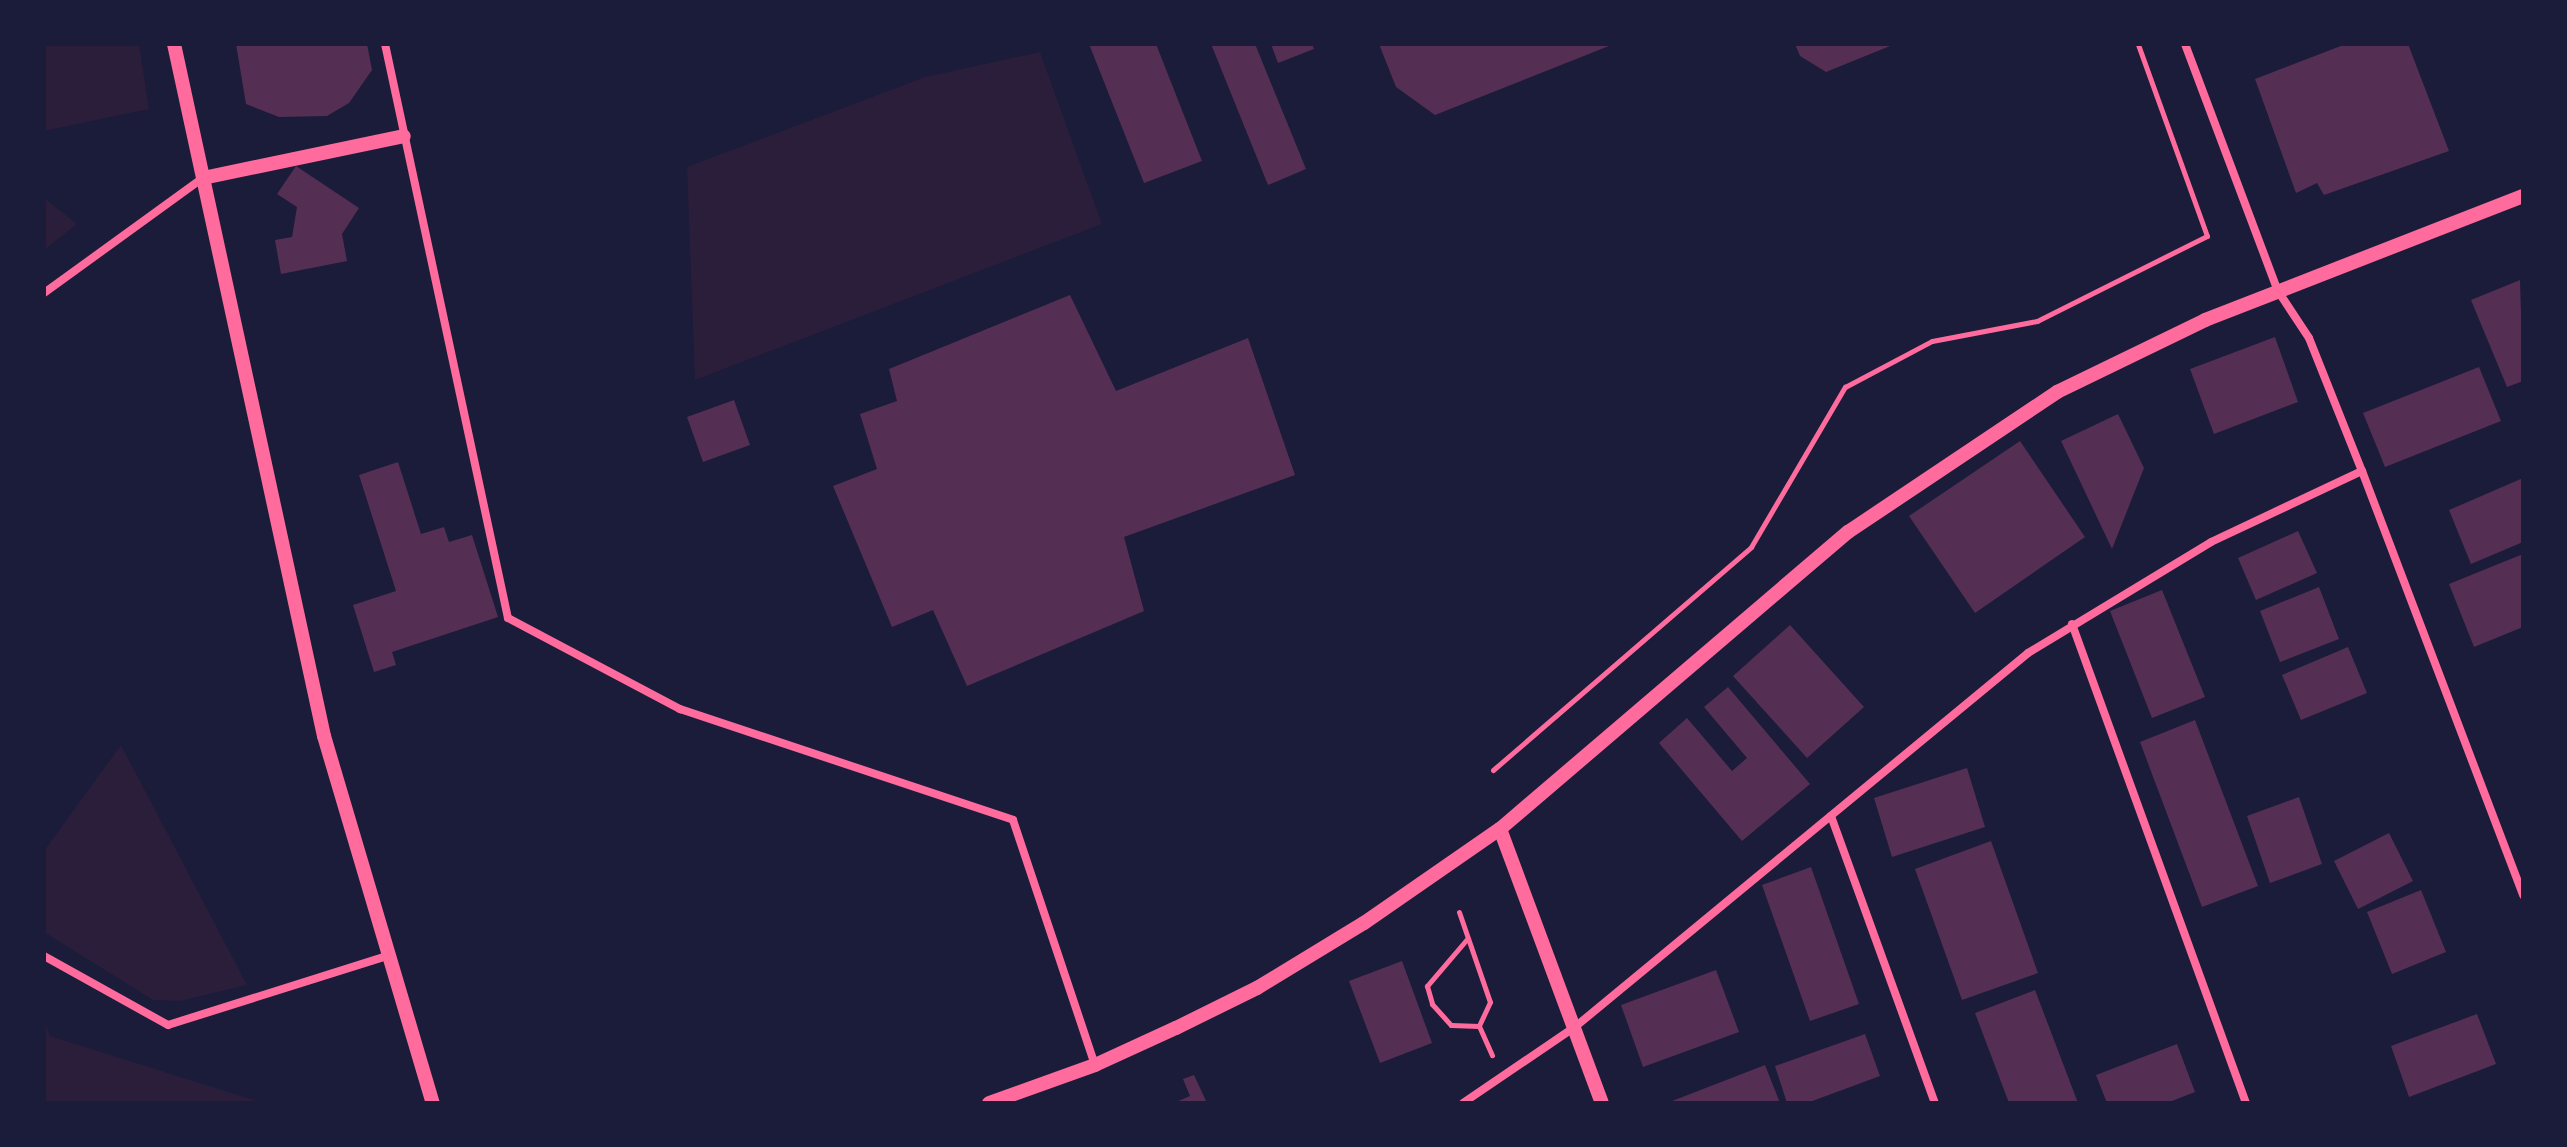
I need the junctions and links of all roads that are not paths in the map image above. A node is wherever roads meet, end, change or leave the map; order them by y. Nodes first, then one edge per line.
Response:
1 (174, 44) edge
2 (385, 44) edge
3 (2185, 44) edge
4 (404, 136) junction
5 (203, 178) junction
6 (2523, 196) edge
7 (2278, 291) junction
8 (44, 293) edge
9 (2362, 471) junction
10 (2072, 624) junction
11 (1831, 816) junction
12 (1500, 829) junction
13 (2523, 895) edge
14 (44, 956) edge
15 (387, 956) junction
16 (1575, 1027) junction
17 (1095, 1065) junction
18 (433, 1103) edge
19 (989, 1103) edge
20 (1463, 1103) edge
21 (1602, 1103) edge
22 (1935, 1103) edge
23 (2246, 1103) edge

1 - 5 street
2 - 4 street
3 - 7 street
4 - 5 street
4 - 17 street
5 - 8 street
5 - 15 street
6 - 7 street
7 - 9 street
7 - 12 street
9 - 10 street
9 - 13 street
10 - 11 street
10 - 23 street
11 - 16 street
11 - 22 street
12 - 16 street
12 - 17 street
14 - 15 street
15 - 18 street
16 - 20 street
16 - 21 street
17 - 19 street

